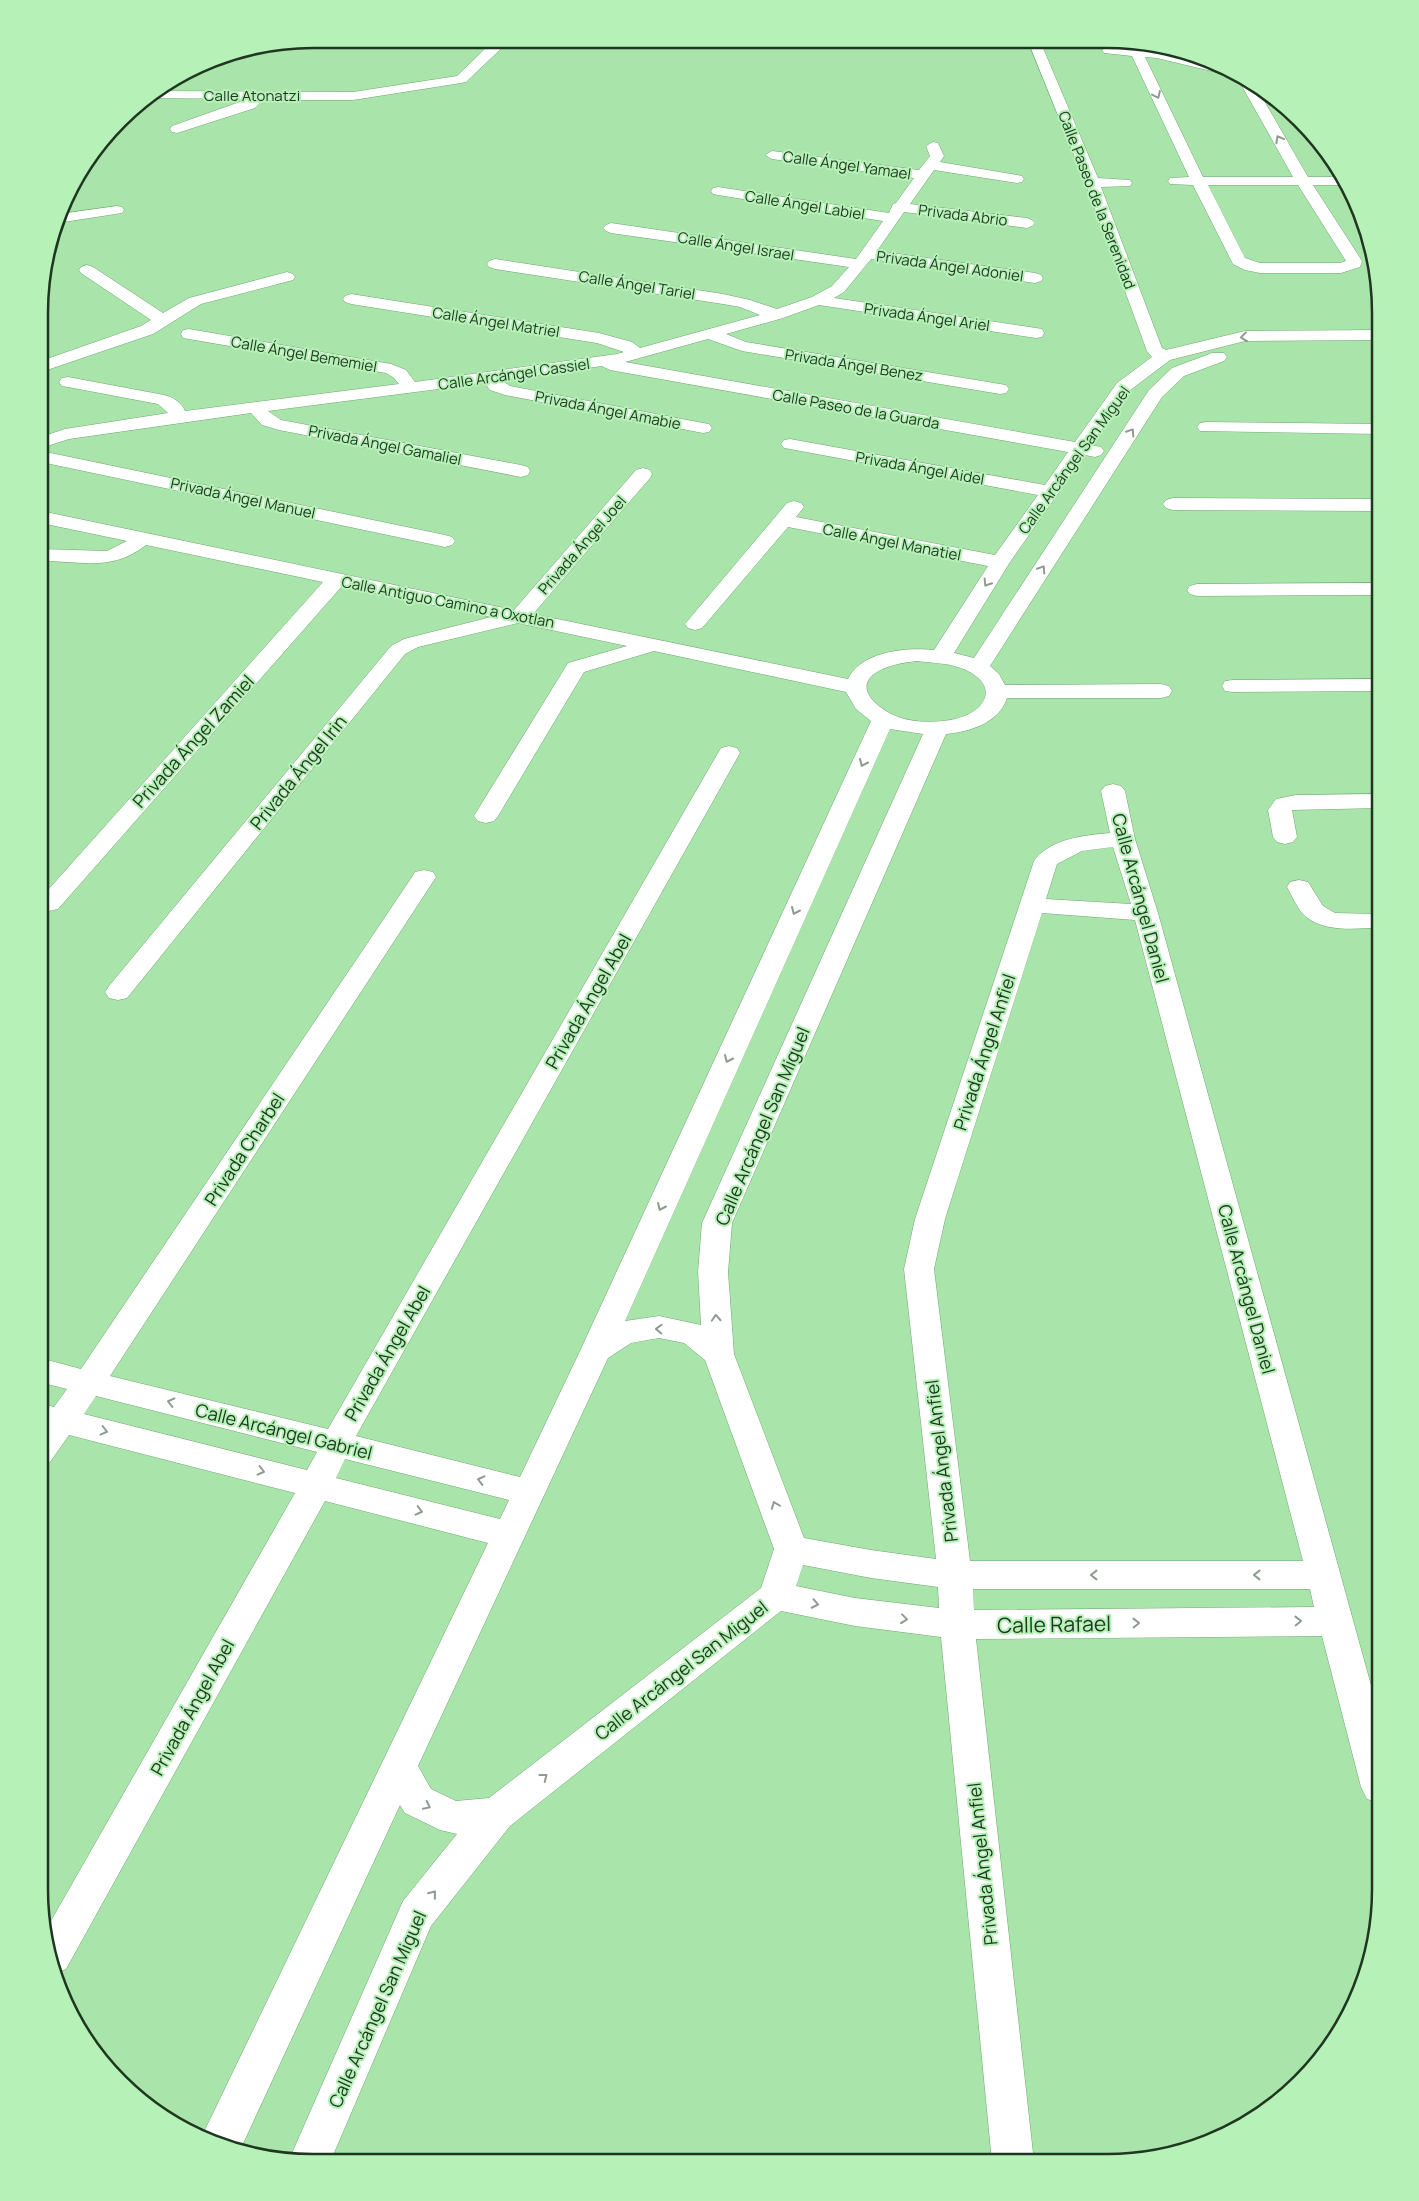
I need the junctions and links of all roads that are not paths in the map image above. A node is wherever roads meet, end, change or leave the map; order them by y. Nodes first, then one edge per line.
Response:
1 (494, 48) edge
2 (1037, 48) edge
3 (1108, 50) dead end
4 (1136, 51) junction
5 (1200, 65) edge
6 (1252, 91) edge
7 (162, 94) edge
8 (261, 95) junction
9 (177, 129) dead end
10 (933, 146) dead end
11 (772, 154) dead end
12 (926, 170) junction
13 (1017, 179) dead end
14 (1175, 181) dead end
15 (1198, 181) junction
16 (1303, 181) junction
17 (1337, 181) edge
18 (1092, 182) junction
19 (1125, 183) dead end
20 (718, 191) dead end
21 (117, 210) dead end
22 (895, 212) junction
23 (65, 218) edge
24 (1028, 223) dead end
25 (611, 228) dead end
26 (863, 259) junction
27 (495, 264) dead end
28 (87, 270) dead end
29 (287, 277) dead end
30 (1035, 278) dead end
31 (350, 299) dead end
32 (818, 300) junction
33 (777, 315) junction
34 (163, 321) junction
35 (1036, 333) dead end
36 (189, 334) dead end
37 (710, 334) junction
38 (1372, 335) edge
39 (1372, 346) edge
40 (639, 354) junction
41 (1164, 356) junction
42 (596, 363) junction
43 (48, 365) edge
44 (490, 377) junction
45 (68, 382) dead end
46 (410, 388) junction
47 (1000, 389) dead end
48 (257, 407) junction
49 (178, 417) junction
50 (1206, 427) dead end
51 (702, 428) dead end
52 (1372, 429) edge
53 (48, 440) edge
54 (790, 444) dead end
55 (1080, 448) junction
56 (1116, 455) junction
57 (48, 457) edge
58 (521, 471) dead end
59 (643, 474) dead end
60 (1049, 491) junction
61 (1173, 504) dead end
62 (1372, 505) edge
63 (48, 518) edge
64 (143, 538) junction
65 (445, 541) dead end
66 (48, 555) edge
67 (1000, 562) junction
68 (337, 579) junction
69 (1372, 589) edge
70 (1197, 590) dead end
71 (520, 616) junction
72 (695, 624) dead end
73 (656, 644) junction
74 (941, 656) junction
75 (978, 668) junction
76 (1372, 685) edge
77 (1233, 686) dead end
78 (855, 687) junction
79 (1161, 691) dead end
80 (998, 692) junction
81 (883, 719) junction
82 (937, 728) junction
83 (729, 753) dead end
84 (1112, 791) dead end
85 (1372, 801) edge
86 (486, 816) dead end
87 (1285, 837) dead end
88 (1123, 839) junction
89 (424, 877) dead end
90 (1298, 887) dead end
91 (49, 904) dead end
92 (1032, 905) junction
93 (1146, 914) junction
94 (1372, 921) edge
95 (118, 992) dead end
96 (596, 1351) junction
97 (718, 1354) junction
98 (48, 1372) edge
99 (89, 1382) junction
100 (51, 1418) edge
101 (336, 1444) junction
102 (316, 1485) junction
103 (529, 1492) junction
104 (510, 1535) junction
105 (791, 1549) junction
106 (1323, 1574) junction
107 (955, 1575) junction
108 (775, 1596) junction
109 (1335, 1620) junction
110 (957, 1625) junction
111 (1372, 1757) edge
112 (399, 1767) junction
113 (496, 1814) junction
114 (55, 1950) edge
115 (223, 2138) edge
116 (313, 2154) edge
117 (1012, 2154) edge

1 - 8 street, Calle Atonatzi
2 - 18 street, Calle Paseo de la Serenidad
3 - 4 street
4 - 5 street
4 -> 15 street
16 -> 6 street
7 - 8 street, Calle Atonatzi
8 - 9 street
10 - 12 street
11 - 12 street, Calle Ángel Yamael
12 - 13 street, Calle Ángel Yamael
12 - 22 street, Calle Arcángel Cassiel
14 - 15 street
15 - 16 street
15 - 16 street
16 - 17 street
18 - 19 street
18 - 41 street, Calle Paseo de la Serenidad
20 - 22 street, Calle Ángel Labiel
21 - 23 street
22 - 24 street, Privada Abrio
22 - 26 street, Calle Arcángel Cassiel
25 - 26 street, Calle Ángel Israel
26 - 30 street, Privada Ángel Adoniel
26 - 32 street, Calle Arcángel Cassiel
27 - 33 street, Calle Ángel Tariel
28 - 34 street
29 - 34 street
31 - 40 street, Calle Ángel Matriel
32 - 33 street, Calle Arcángel Cassiel
32 - 35 street, Privada Ángel Ariel
33 - 37 street, Calle Arcángel Cassiel
34 - 43 street
36 - 46 street, Calle Ángel Bememiel
37 - 40 street, Calle Arcángel Cassiel
37 - 47 street, Privada Ángel Benez
38 -> 41 street, Calle Arcángel San Miguel
56 -> 39 street, Calle Arcángel San Miguel
40 - 42 street, Calle Arcángel Cassiel
41 - 55 street, Calle Arcángel San Miguel
42 - 44 street, Calle Arcángel Cassiel
42 - 55 street, Calle Paseo de la Guarda
44 - 46 street, Calle Arcángel Cassiel
44 - 51 street, Privada Ángel Amabie
45 - 49 street
46 - 48 street, Calle Arcángel Cassiel
48 - 49 street, Calle Arcángel Cassiel
48 - 58 street, Privada Ángel Gamaliel
49 - 53 street, Calle Arcángel Cassiel
50 - 52 street
54 - 60 street, Privada Ángel Aidel
55 - 56 street, Calle Paseo de la Guarda
55 - 60 street, Calle Arcángel San Miguel
75 -> 56 street, Calle Arcángel San Miguel
57 - 65 street, Privada Ángel Manuel
59 - 71 street, Privada Ángel Joel
60 - 67 street, Calle Arcángel San Miguel
61 - 62 street
63 - 64 street, Calle Antiguo Camino a Oxotlan
64 - 66 street
64 - 68 street, Calle Antiguo Camino a Oxotlan
67 - 72 street, Calle Ángel Manatiel
67 -> 74 street, Calle Arcángel San Miguel
68 - 71 street, Calle Antiguo Camino a Oxotlan
68 - 91 street, Privada Ángel Zamiel
69 - 70 street
71 - 73 street, Calle Antiguo Camino a Oxotlan
71 - 95 street, Privada Ángel Irin
73 - 78 street, Calle Antiguo Camino a Oxotlan
73 - 86 street
74 - 75 street
74 - 78 street
75 - 80 street
76 - 77 street
78 - 81 street
79 - 80 street
80 - 82 street
81 - 82 street
81 -> 96 street
97 -> 82 street, Calle Arcángel San Miguel
83 - 101 street, Privada Ángel Abel
84 - 88 street, Calle Arcángel Daniel
85 - 87 street
88 - 92 street, Privada Ángel Anfiel
88 - 93 street, Calle Arcángel Daniel
89 - 99 street, Privada Charbel
90 - 94 street
92 - 93 street
92 - 107 street, Privada Ángel Anfiel
93 - 106 street, Calle Arcángel Daniel
97 -> 96 street
96 - 103 street
105 -> 97 street, Calle Arcángel San Miguel
98 - 99 street, Calle Arcángel Gabriel
99 - 100 street, Privada Charbel
101 -> 99 street, Calle Arcángel Gabriel
100 -> 102 street
101 - 102 street, Privada Ángel Abel
103 -> 101 street, Calle Arcángel Gabriel
102 -> 104 street
102 - 114 street, Privada Ángel Abel
103 - 104 street
104 - 112 street
105 - 107 street
105 - 108 street, Calle Arcángel San Miguel
106 -> 107 street
106 - 109 street, Calle Arcángel Daniel
107 - 110 street, Privada Ángel Anfiel
108 -> 110 street, Calle Rafael
113 -> 108 street, Calle Arcángel San Miguel
110 -> 109 street, Calle Rafael
109 - 111 street, Calle Arcángel Daniel
110 - 117 street, Privada Ángel Anfiel
112 -> 113 street
112 - 115 street
116 -> 113 street, Calle Arcángel San Miguel

